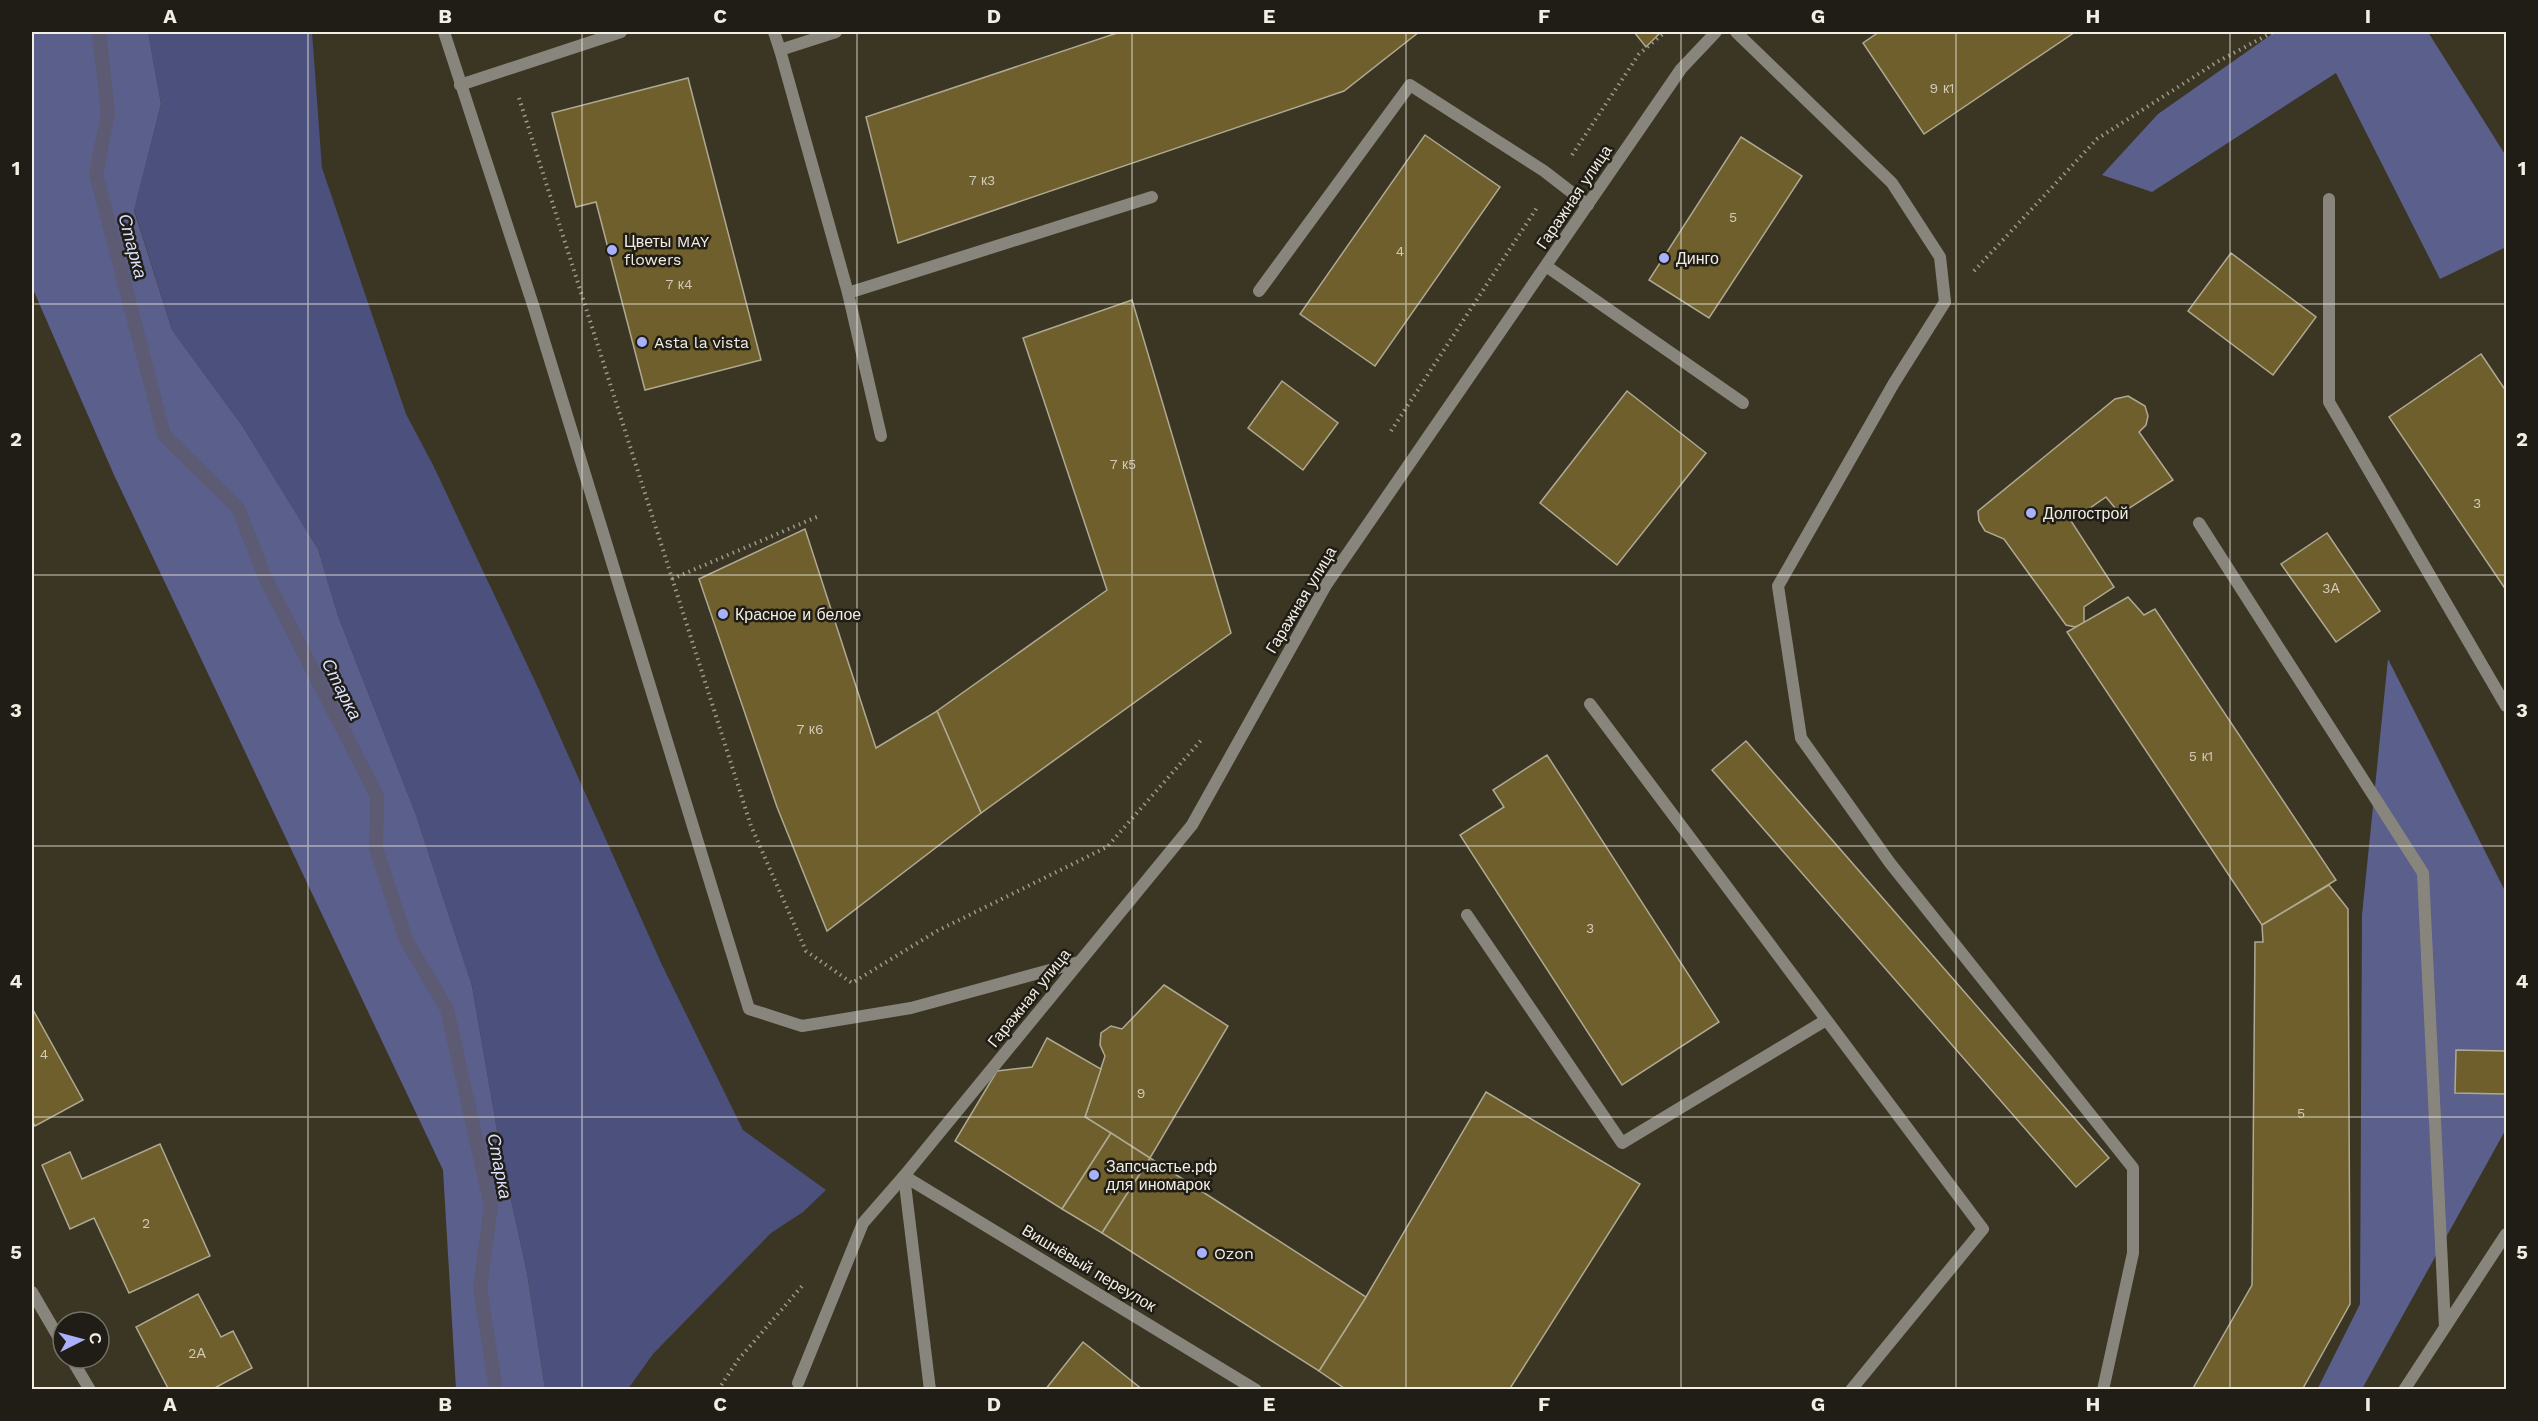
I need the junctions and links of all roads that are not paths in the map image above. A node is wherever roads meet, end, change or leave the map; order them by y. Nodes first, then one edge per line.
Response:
1 (444, 32) edge
2 (621, 32) edge
3 (774, 32) edge
4 (836, 32) edge
5 (1716, 32) edge
6 (1736, 32) edge
7 (780, 50) junction
8 (460, 85) junction
9 (1152, 197) dead end
10 (2329, 199) dead end
11 (1588, 205) junction
12 (1546, 266) junction
13 (1259, 291) dead end
14 (848, 293) junction
15 (1743, 403) dead end
16 (881, 436) dead end
17 (2199, 523) dead end
18 (1590, 704) dead end
19 (2506, 706) edge
20 (1467, 915) dead end
21 (1079, 962) junction
22 (1826, 1020) junction
23 (904, 1176) junction
24 (2506, 1234) edge
25 (32, 1292) edge
26 (51, 1324) edge
27 (2445, 1327) junction
28 (78, 1370) edge
29 (798, 1383) dead end
30 (90, 1389) edge
31 (930, 1389) edge
32 (1256, 1389) edge
33 (1851, 1389) edge
34 (2103, 1389) edge
35 (2404, 1389) edge

1 - 8 street
2 - 8 street
3 - 7 street
4 - 7 street
5 - 11 street, Гаражная улица
6 - 34 street
7 - 14 street
8 - 21 street
9 - 14 street
10 - 19 street
11 - 12 street, Гаражная улица
11 - 13 street
12 - 15 street
12 - 21 street, Гаражная улица
14 - 16 street
17 - 27 street
18 - 22 street
20 - 22 street
21 - 23 street, Гаражная улица
22 - 33 street
23 - 29 street, Гаражная улица
23 - 31 street
23 - 32 street, Вишнёвый переулок
24 - 27 street
25 - 26 street
27 - 35 street
28 - 30 street

